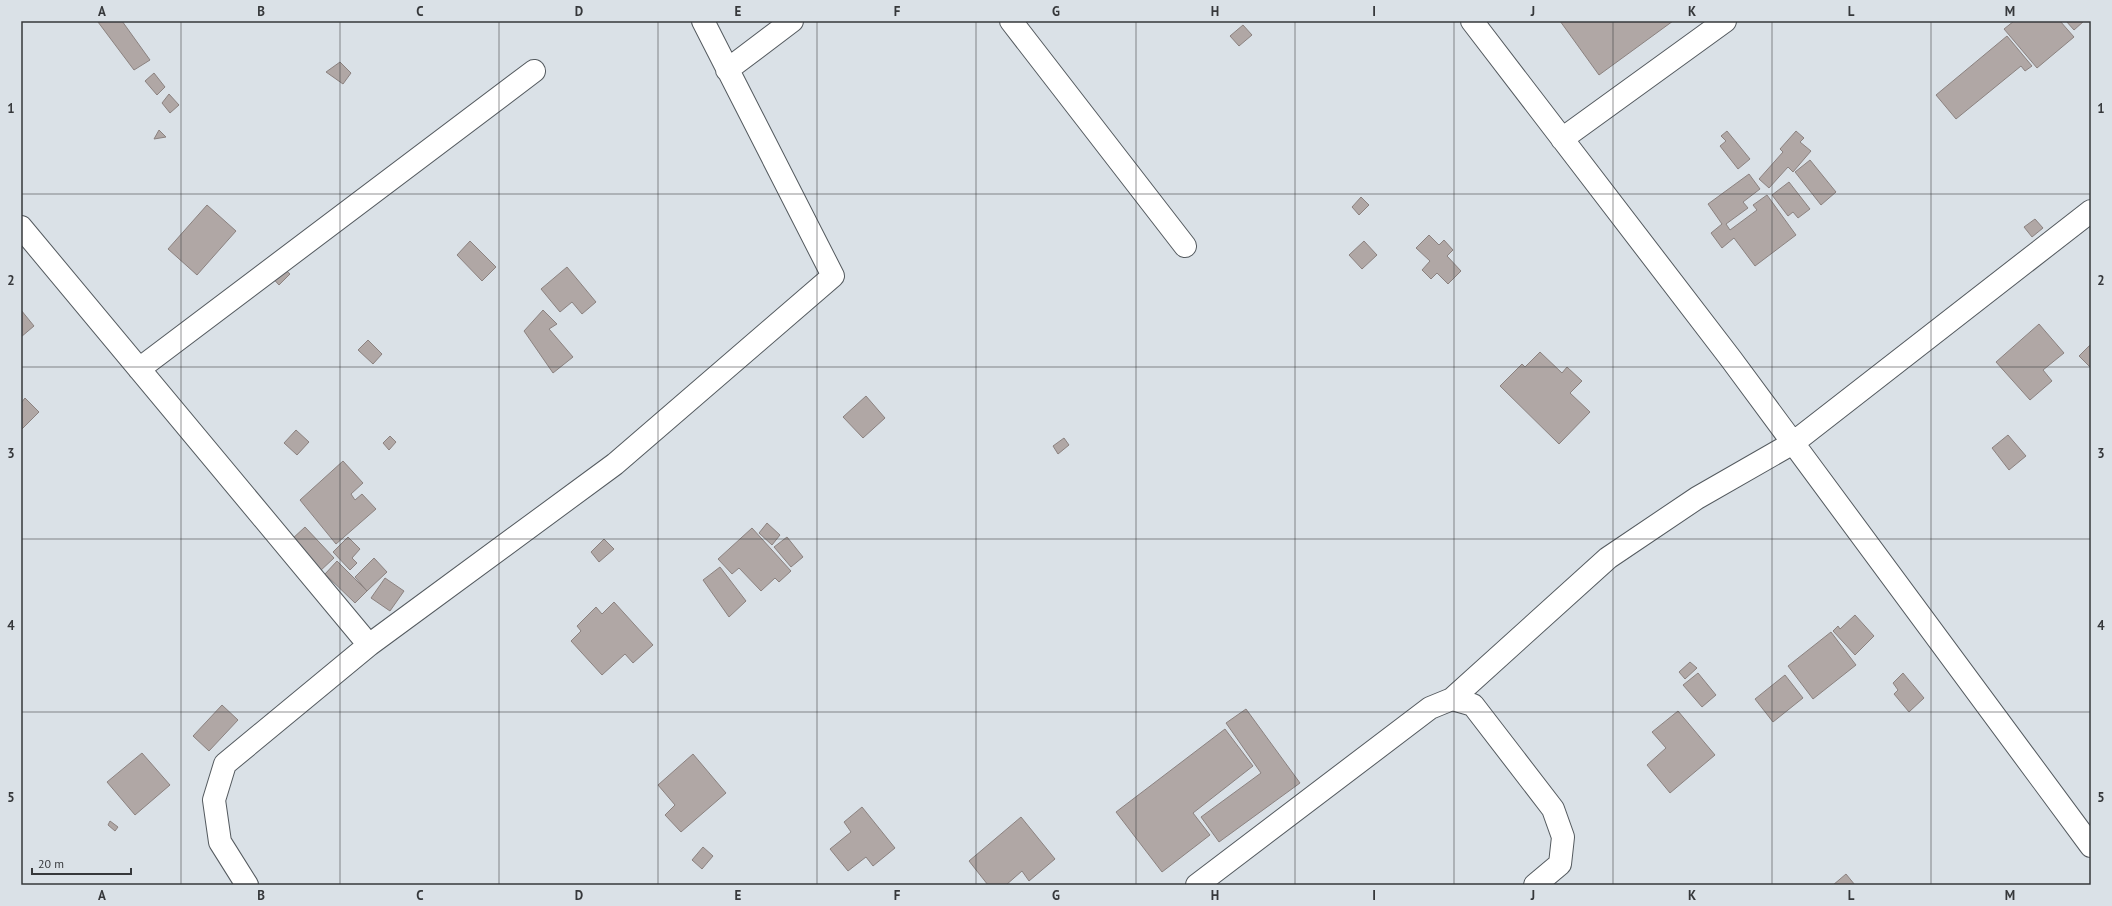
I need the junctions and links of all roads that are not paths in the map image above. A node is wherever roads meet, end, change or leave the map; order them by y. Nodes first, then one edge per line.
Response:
1 (703, 21) edge
2 (792, 21) edge
3 (1011, 21) edge
4 (1472, 21) edge
5 (1725, 21) edge
6 (727, 70) junction
7 (534, 71) dead end
8 (1562, 139) junction
9 (2091, 211) edge
10 (21, 227) edge
11 (1185, 246) dead end
12 (139, 369) junction
13 (1793, 443) junction
14 (369, 645) junction
15 (1452, 700) junction
16 (2091, 846) edge
17 (247, 885) edge
18 (1197, 885) edge
19 (1535, 885) edge

1 - 6 street
2 - 6 street
3 - 11 street
4 - 8 street
5 - 8 street
6 - 14 street
7 - 12 street
8 - 13 street
9 - 13 street
10 - 12 street
12 - 14 street
13 - 15 street
13 - 16 street
14 - 17 street
15 - 18 street
15 - 19 street

